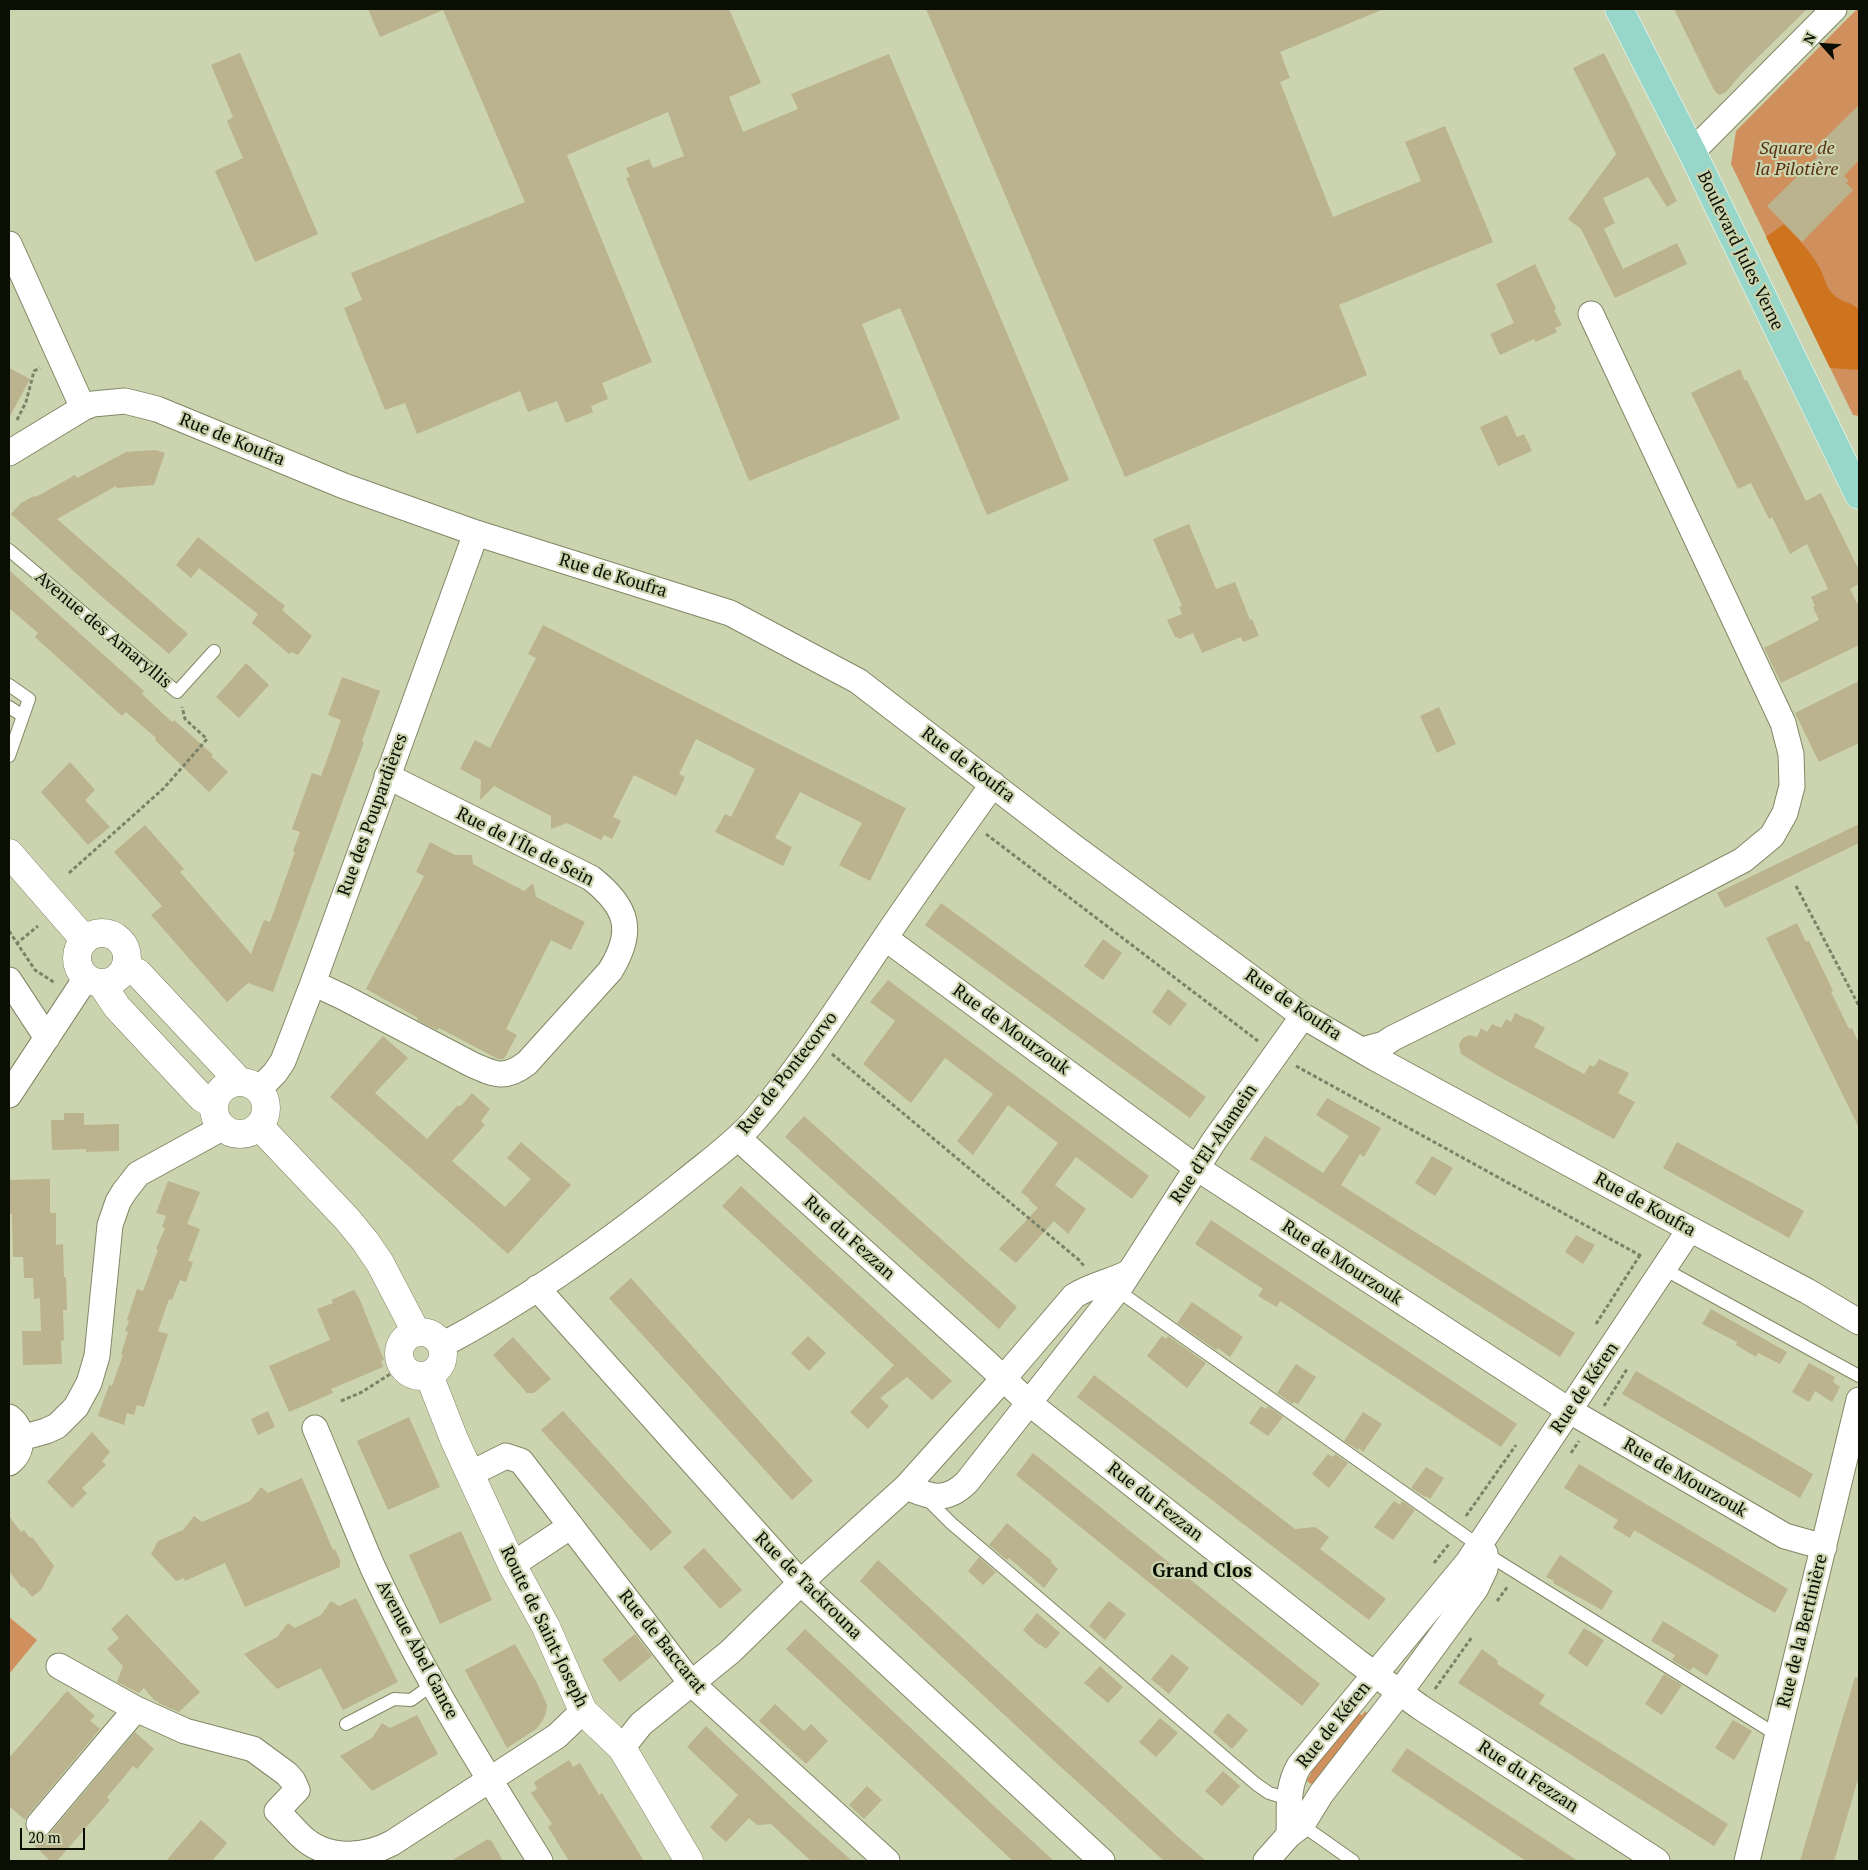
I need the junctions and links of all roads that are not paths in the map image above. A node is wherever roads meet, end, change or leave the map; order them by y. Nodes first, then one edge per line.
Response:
1 (1619, 9) edge
2 (1834, 9) edge
3 (1692, 152) junction
4 (9, 244) edge
5 (1591, 314) dead end
6 (83, 408) junction
7 (9, 452) edge
8 (1857, 483) edge
9 (476, 533) junction
10 (9, 550) edge
11 (214, 650) dead end
12 (9, 685) edge
13 (9, 707) edge
14 (23, 716) junction
15 (13, 729) edge
16 (10, 751) edge
17 (387, 776) junction
18 (993, 784) junction
19 (9, 853) edge
20 (886, 938) junction
21 (84, 939) junction
22 (125, 967) junction
23 (9, 980) edge
24 (93, 980) junction
25 (313, 984) junction
26 (1303, 1016) junction
27 (47, 1038) junction
28 (1362, 1050) junction
29 (249, 1085) junction
30 (9, 1095) edge
31 (218, 1117) junction
32 (260, 1127) junction
33 (738, 1138) junction
34 (1197, 1168) junction
35 (1690, 1229) junction
36 (1664, 1269) junction
37 (1114, 1283) junction
38 (537, 1288) junction
39 (1859, 1322) edge
40 (416, 1332) junction
41 (442, 1345) junction
42 (430, 1376) junction
43 (1859, 1376) edge
44 (1003, 1379) junction
45 (1859, 1400) edge
46 (1028, 1403) junction
47 (1570, 1411) junction
48 (15, 1428) edge
49 (315, 1428) dead end
50 (9, 1463) edge
51 (470, 1474) junction
52 (913, 1490) junction
53 (571, 1526) junction
54 (1824, 1547) junction
55 (1481, 1549) junction
56 (512, 1565) junction
57 (801, 1583) junction
58 (59, 1666) dead end
59 (1376, 1674) junction
60 (691, 1683) junction
61 (434, 1684) junction
62 (1400, 1692) junction
63 (136, 1709) junction
64 (584, 1711) junction
65 (346, 1724) dead end
66 (1777, 1735) junction
67 (622, 1748) junction
68 (489, 1779) junction
69 (1288, 1799) junction
70 (39, 1824) dead end
71 (1296, 1830) junction
72 (540, 1861) edge
73 (689, 1861) edge
74 (887, 1861) edge
75 (1102, 1861) edge
76 (1266, 1861) edge
77 (1354, 1861) edge
78 (1657, 1861) edge
79 (1747, 1861) edge

1 - 3 main road, Boulevard Jules Verne
2 - 3 street
3 - 8 main road, Boulevard Jules Verne
4 - 6 street
5 - 28 street
6 - 7 street, Rue de Koufra
6 - 9 street, Rue de Koufra
9 - 17 street, Rue des Poupardières
9 - 18 street, Rue de Koufra
10 - 11 lane, Avenue des Amaryllis
12 - 14 lane
13 - 14 lane
14 - 15 lane
15 - 16 lane
17 - 25 street, Rue des Poupardières
17 - 25 street, Rue de l'Île de Sein
18 - 20 street, Rue de Pontecorvo
18 - 26 street, Rue de Koufra
19 - 21 street
20 - 33 street, Rue de Pontecorvo
20 - 34 street, Rue de Mourzouk
21 - 22 street
21 - 24 street
22 - 24 street
22 - 29 street
23 - 27 street
24 - 27 street
24 - 31 street
25 - 29 street, Rue des Poupardières
26 - 28 street, Rue de Koufra
26 - 34 street, Rue d'El-Alamein
27 - 30 street
28 - 35 street, Rue de Koufra
29 - 31 street
29 - 32 street
31 - 32 street
31 - 48 street
32 - 40 street
33 - 38 street, Rue de Pontecorvo
33 - 44 street, Rue du Fezzan
34 - 37 street, Rue d'El-Alamein
34 - 47 street, Rue de Mourzouk
35 - 36 street, Rue de Kéren
35 - 39 street, Rue de Koufra
36 - 43 lane
36 - 47 street, Rue de Kéren
37 - 44 street, Rue d'El-Alamein
37 - 46 street, Rue d'El-Alamein
37 - 55 lane
38 - 41 street, Rue de Pontecorvo
38 - 57 street, Rue de Tackrouna
40 - 41 street
40 - 42 street
41 - 42 street
42 - 51 street, Route de Saint-Joseph
44 - 46 street
44 - 52 street, Rue d'El-Alamein
45 - 54 street, Rue de la Bertinière
46 - 52 street, Rue d'El-Alamein
46 - 59 street, Rue du Fezzan
47 - 54 street, Rue de Mourzouk
47 - 55 street, Rue de Kéren
48 - 50 street
49 - 61 street, Avenue Abel Gance
51 - 53 street, Rue de Baccarat
51 - 56 street, Route de Saint-Joseph
52 - 57 street, Rue d'El-Alamein
52 - 69 lane
53 - 56 street
53 - 60 street, Rue de Baccarat
54 - 66 street, Rue de la Bertinière
55 - 59 street, Rue de Kéren
55 - 62 street, Rue de Kéren
55 - 66 lane
56 - 64 street, Route de Saint-Joseph
57 - 60 street, Rue d'El-Alamein
57 - 75 street, Rue de Tackrouna
58 - 63 street
59 - 62 street, Rue de Kéren
59 - 69 street, Rue de Kéren
60 - 67 street, Rue d'El-Alamein
60 - 74 street, Rue de Baccarat
61 - 65 lane
61 - 68 street, Avenue Abel Gance
62 - 71 street, Rue de Kéren
62 - 78 street, Rue du Fezzan
63 - 68 street
63 - 70 street
64 - 67 street, Route de Saint-Joseph
64 - 68 street
66 - 79 street, Rue de la Bertinière
67 - 73 street, Route de Saint-Joseph
68 - 72 street, Avenue Abel Gance
69 - 71 street, Rue de Kéren
71 - 76 street, Rue de Kéren
71 - 77 lane

